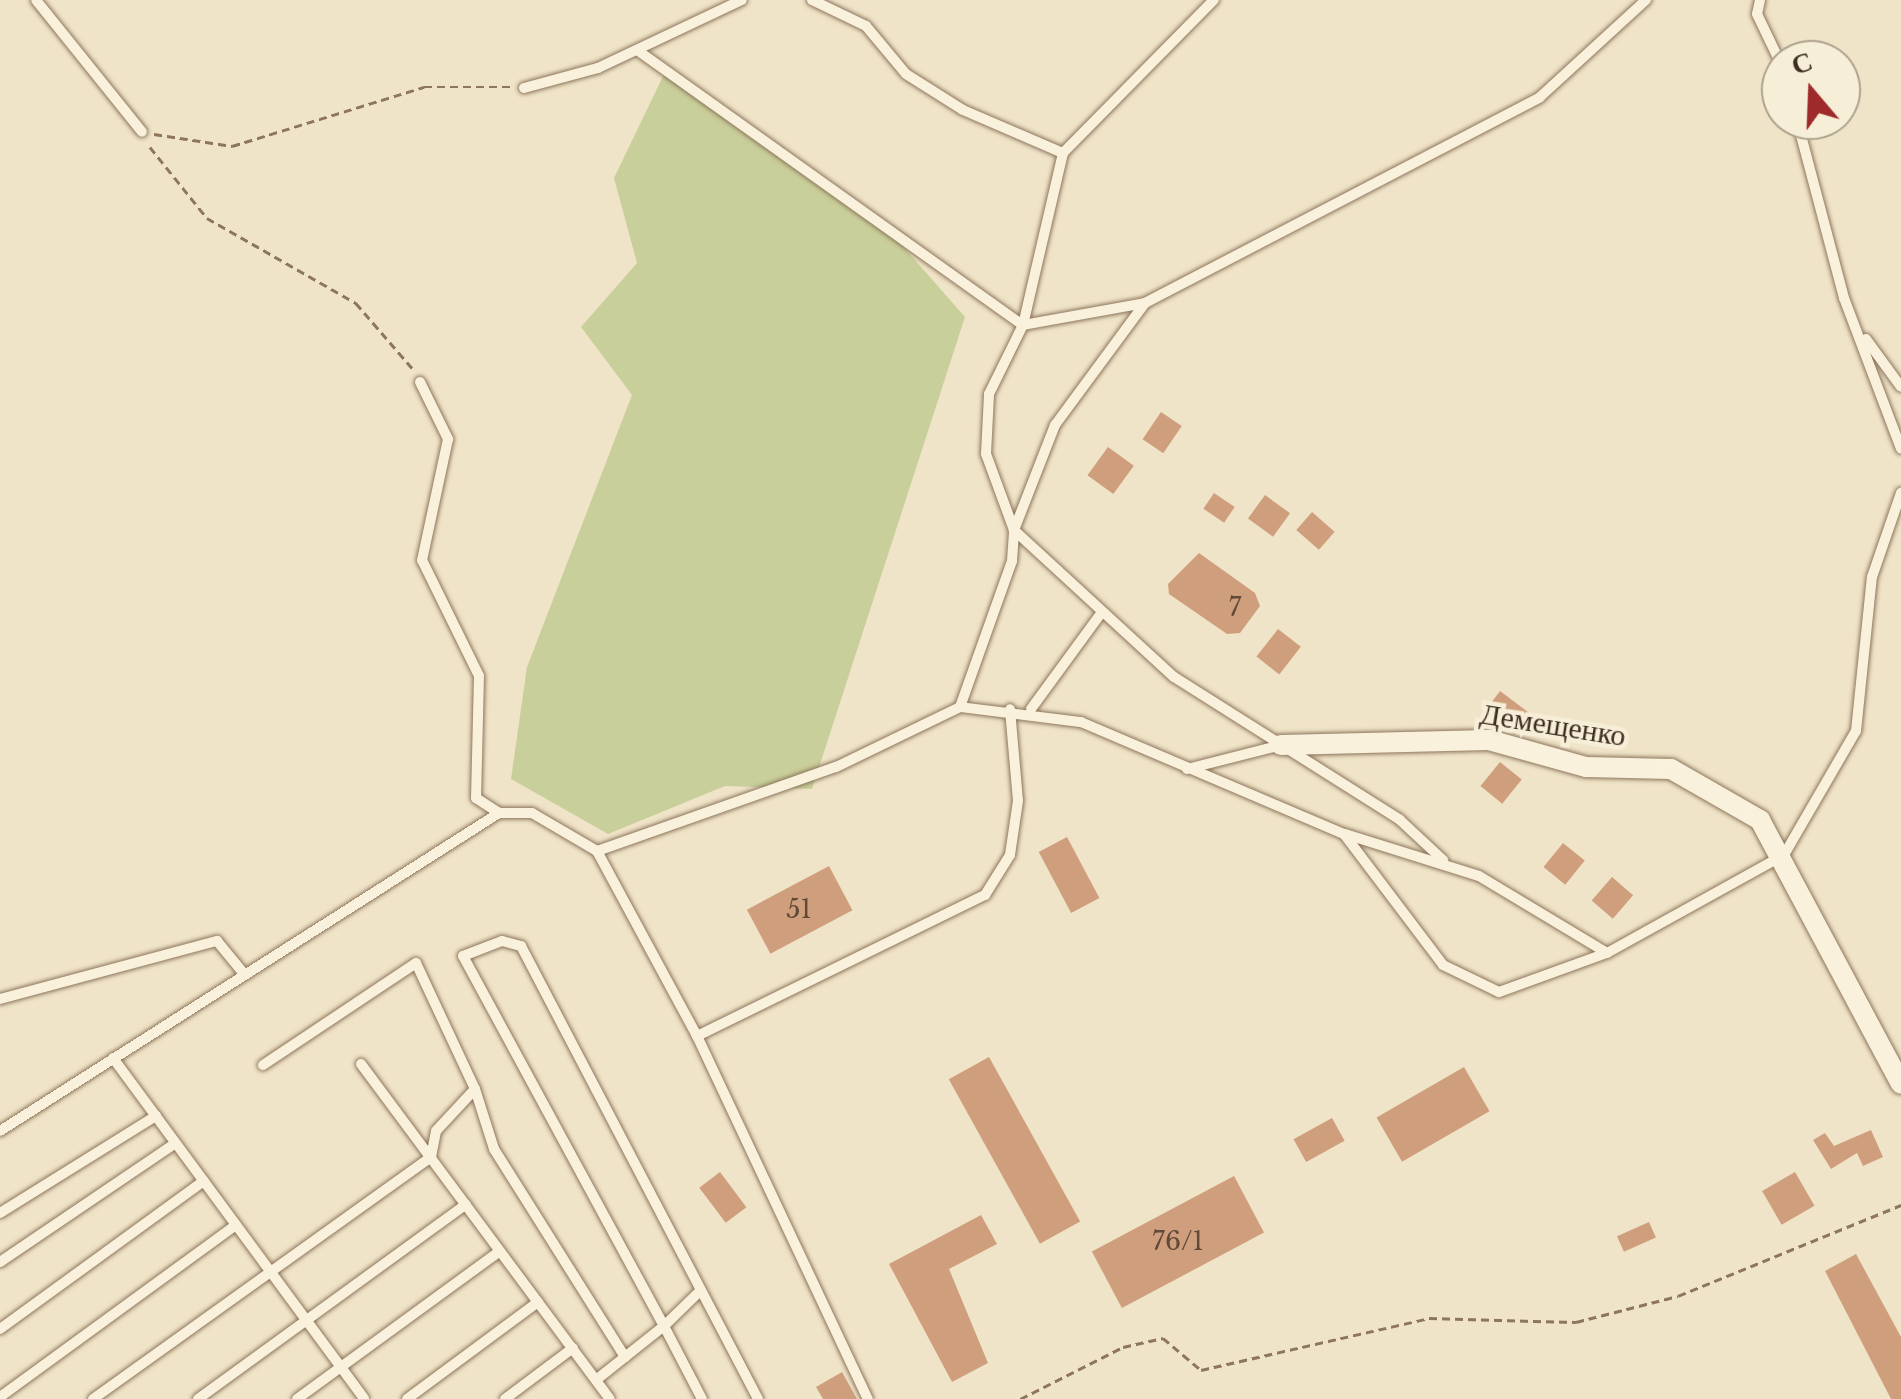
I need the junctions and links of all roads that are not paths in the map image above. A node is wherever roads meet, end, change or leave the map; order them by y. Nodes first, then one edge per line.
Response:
1 (36, 0) edge
2 (742, 0) edge
3 (812, 0) edge
4 (1214, 0) edge
5 (1646, 0) edge
6 (1760, 0) edge
7 (1769, 40) edge
8 (637, 50) junction
9 (524, 88) road end
10 (142, 132) road end
11 (1802, 140) edge
12 (1064, 153) junction
13 (1144, 304) junction
14 (1023, 325) junction
15 (1859, 330) junction
16 (420, 382) road end
17 (1901, 387) edge
18 (1901, 449) edge
19 (1901, 492) edge
20 (1014, 530) junction
21 (1099, 616) junction
22 (960, 707) junction
23 (1031, 709) junction
24 (1010, 710) junction
25 (1281, 745) junction
26 (1187, 769) junction
27 (499, 812) junction
28 (1344, 834) junction
29 (597, 852) junction
30 (1784, 855) junction
31 (1443, 860) junction
32 (1607, 953) junction
33 (245, 975) junction
34 (0, 999) edge
35 (697, 1036) junction
36 (113, 1058) junction
37 (362, 1064) dead end
38 (263, 1065) dead end
39 (1901, 1084) edge
40 (474, 1089) junction
41 (156, 1116) junction
42 (0, 1130) edge
43 (176, 1143) junction
44 (430, 1157) junction
45 (204, 1181) junction
46 (466, 1204) junction
47 (0, 1214) edge
48 (236, 1225) junction
49 (500, 1251) junction
50 (0, 1262) edge
51 (271, 1272) junction
52 (700, 1292) junction
53 (538, 1302) junction
54 (306, 1320) junction
55 (664, 1326) junction
56 (0, 1329) edge
57 (573, 1348) junction
58 (625, 1358) junction
59 (341, 1367) junction
60 (596, 1380) junction
61 (0, 1397) edge
62 (93, 1399) edge
63 (198, 1399) edge
64 (297, 1399) edge
65 (364, 1399) edge
66 (407, 1399) edge
67 (505, 1399) edge
68 (610, 1399) edge
69 (702, 1399) edge
70 (758, 1399) edge
71 (868, 1399) edge

1 - 10 lane
2 - 8 lane
3 - 12 lane
4 - 12 lane
5 - 13 lane
6 - 7 lane
8 - 9 lane
8 - 14 lane
11 - 15 lane
12 - 14 lane
13 - 14 lane
13 - 20 lane
14 - 20 lane
15 - 17 lane
15 - 18 lane
16 - 27 lane
19 - 30 lane
20 - 21 lane
20 - 22 lane
21 - 23 lane
21 - 25 lane
22 - 24 lane
22 - 29 lane
23 - 24 lane
23 - 26 lane
24 - 35 lane
25 - 26 lane
25 - 30 street, Демещенко
25 - 31 lane
26 - 28 lane
27 - 29 lane
27 - 33 lane
28 - 31 lane
28 - 32 lane
29 - 35 lane
30 - 32 lane
30 - 39 street, Демещенко
31 - 32 lane
33 - 34 lane
33 - 36 lane
35 - 71 lane
36 - 41 lane
36 - 42 lane
37 - 44 lane
38 - 40 lane
40 - 44 lane
40 - 58 lane
41 - 43 lane
41 - 47 lane
43 - 45 lane
43 - 50 lane
44 - 46 lane
44 - 51 lane
45 - 48 lane
45 - 56 lane
46 - 49 lane
46 - 54 lane
48 - 51 lane
48 - 61 lane
49 - 53 lane
49 - 59 lane
51 - 54 lane
51 - 62 lane
52 - 55 lane
52 - 55 lane
52 - 70 lane
53 - 57 lane
53 - 66 lane
54 - 59 lane
54 - 63 lane
55 - 58 lane
55 - 69 lane
57 - 60 lane
57 - 67 lane
58 - 60 lane
59 - 64 lane
59 - 65 lane
60 - 68 lane

